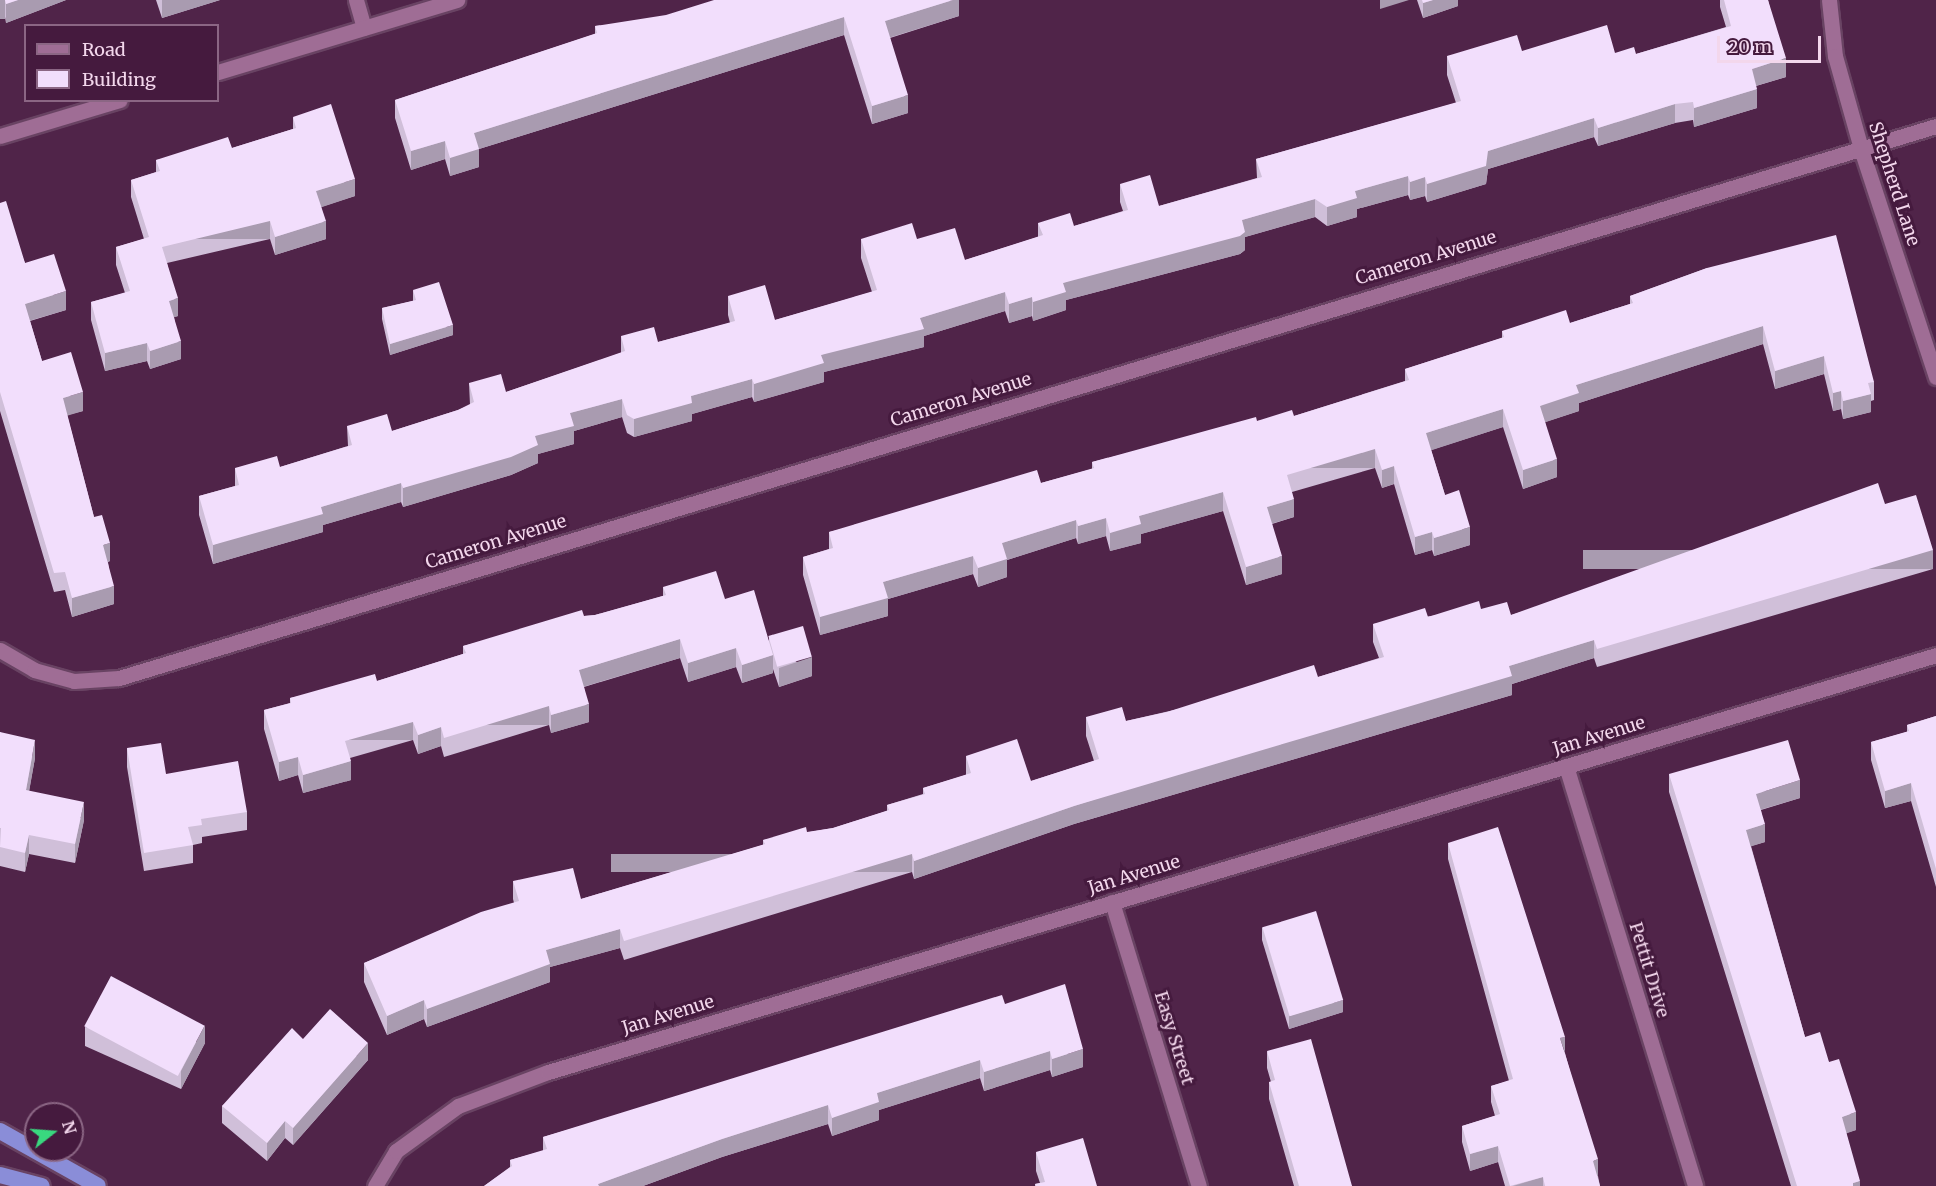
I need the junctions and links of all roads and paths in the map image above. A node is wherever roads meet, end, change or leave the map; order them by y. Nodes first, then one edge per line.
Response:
1 (356, 0) edge
2 (457, 0) edge
3 (1829, 0) edge
4 (364, 28) junction
5 (219, 72) edge
6 (113, 102) edge
7 (1936, 126) edge
8 (0, 136) edge
9 (1862, 152) junction
10 (1936, 377) edge
11 (0, 650) edge
12 (1936, 655) edge
13 (1566, 766) junction
14 (1112, 902) junction
15 (0, 1131) edge
16 (0, 1175) edge
17 (42, 1186) edge
18 (98, 1186) edge
19 (375, 1186) edge
20 (1199, 1186) edge
21 (1695, 1186) edge

1 - 4 street
2 - 4 street
3 - 9 street, Shepherd Lane
4 - 5 street
6 - 8 street
7 - 9 street, Cameron Avenue
9 - 10 street, Shepherd Lane
9 - 11 street, Cameron Avenue
12 - 13 street, Jan Avenue
13 - 14 street, Jan Avenue
13 - 21 street, Pettit Drive
14 - 19 street, Jan Avenue
14 - 20 street, Easy Street
15 - 18 highway
16 - 17 highway

